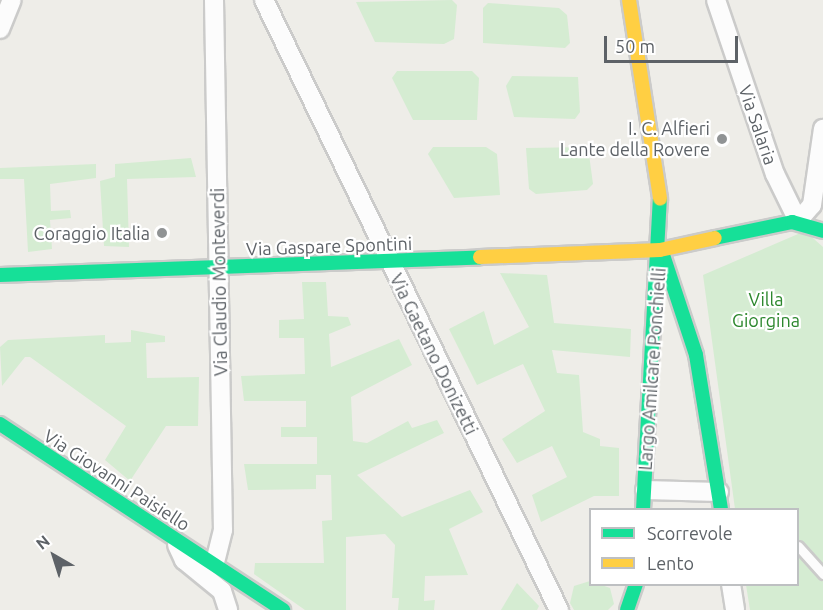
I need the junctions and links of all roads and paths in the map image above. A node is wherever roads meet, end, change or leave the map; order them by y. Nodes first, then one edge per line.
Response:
1 (12, 0) edge
2 (214, 0) edge
3 (264, 0) edge
4 (628, 0) edge
5 (716, 0) edge
6 (0, 29) edge
7 (823, 129) edge
8 (798, 221) junction
9 (823, 231) edge
10 (660, 250) junction
11 (388, 261) junction
12 (219, 269) junction
13 (0, 274) edge
14 (0, 424) edge
15 (645, 490) junction
16 (720, 501) edge
17 (643, 508) edge
18 (177, 545) junction
19 (799, 547) edge
20 (215, 562) junction
21 (823, 574) edge
22 (637, 586) edge
23 (637, 586) edge
24 (731, 586) edge
25 (228, 610) edge
26 (283, 610) edge
27 (559, 610) edge
28 (627, 610) edge
29 (641, 610) edge
30 (735, 610) edge

1 - 6 street
2 - 12 street, Via Claudio Monteverdi
3 - 11 street, Via Gaetano Donizetti
4 - 10 street
5 - 8 street, Via Salaria
7 - 8 street
8 - 9 street
8 - 10 street, Via Gaspare Spontini
10 - 11 street, Via Gaspare Spontini
10 - 15 street, Largo Amilcare Ponchielli
10 - 16 street, Largo Amilcare Ponchielli
11 - 12 street, Via Gaspare Spontini
11 - 27 street, Via Gaetano Donizetti
12 - 13 street, Via Gaspare Spontini
12 - 20 street, Via Claudio Monteverdi
14 - 18 street, Via Giovanni Paisiello
15 - 16 street, Largo Amilcare Ponchielli
15 - 17 street
18 - 20 street, Via Giovanni Paisiello
18 - 25 street
19 - 21 lane
20 - 26 street, Via Giovanni Paisiello
22 - 28 street
23 - 29 street
24 - 30 street

